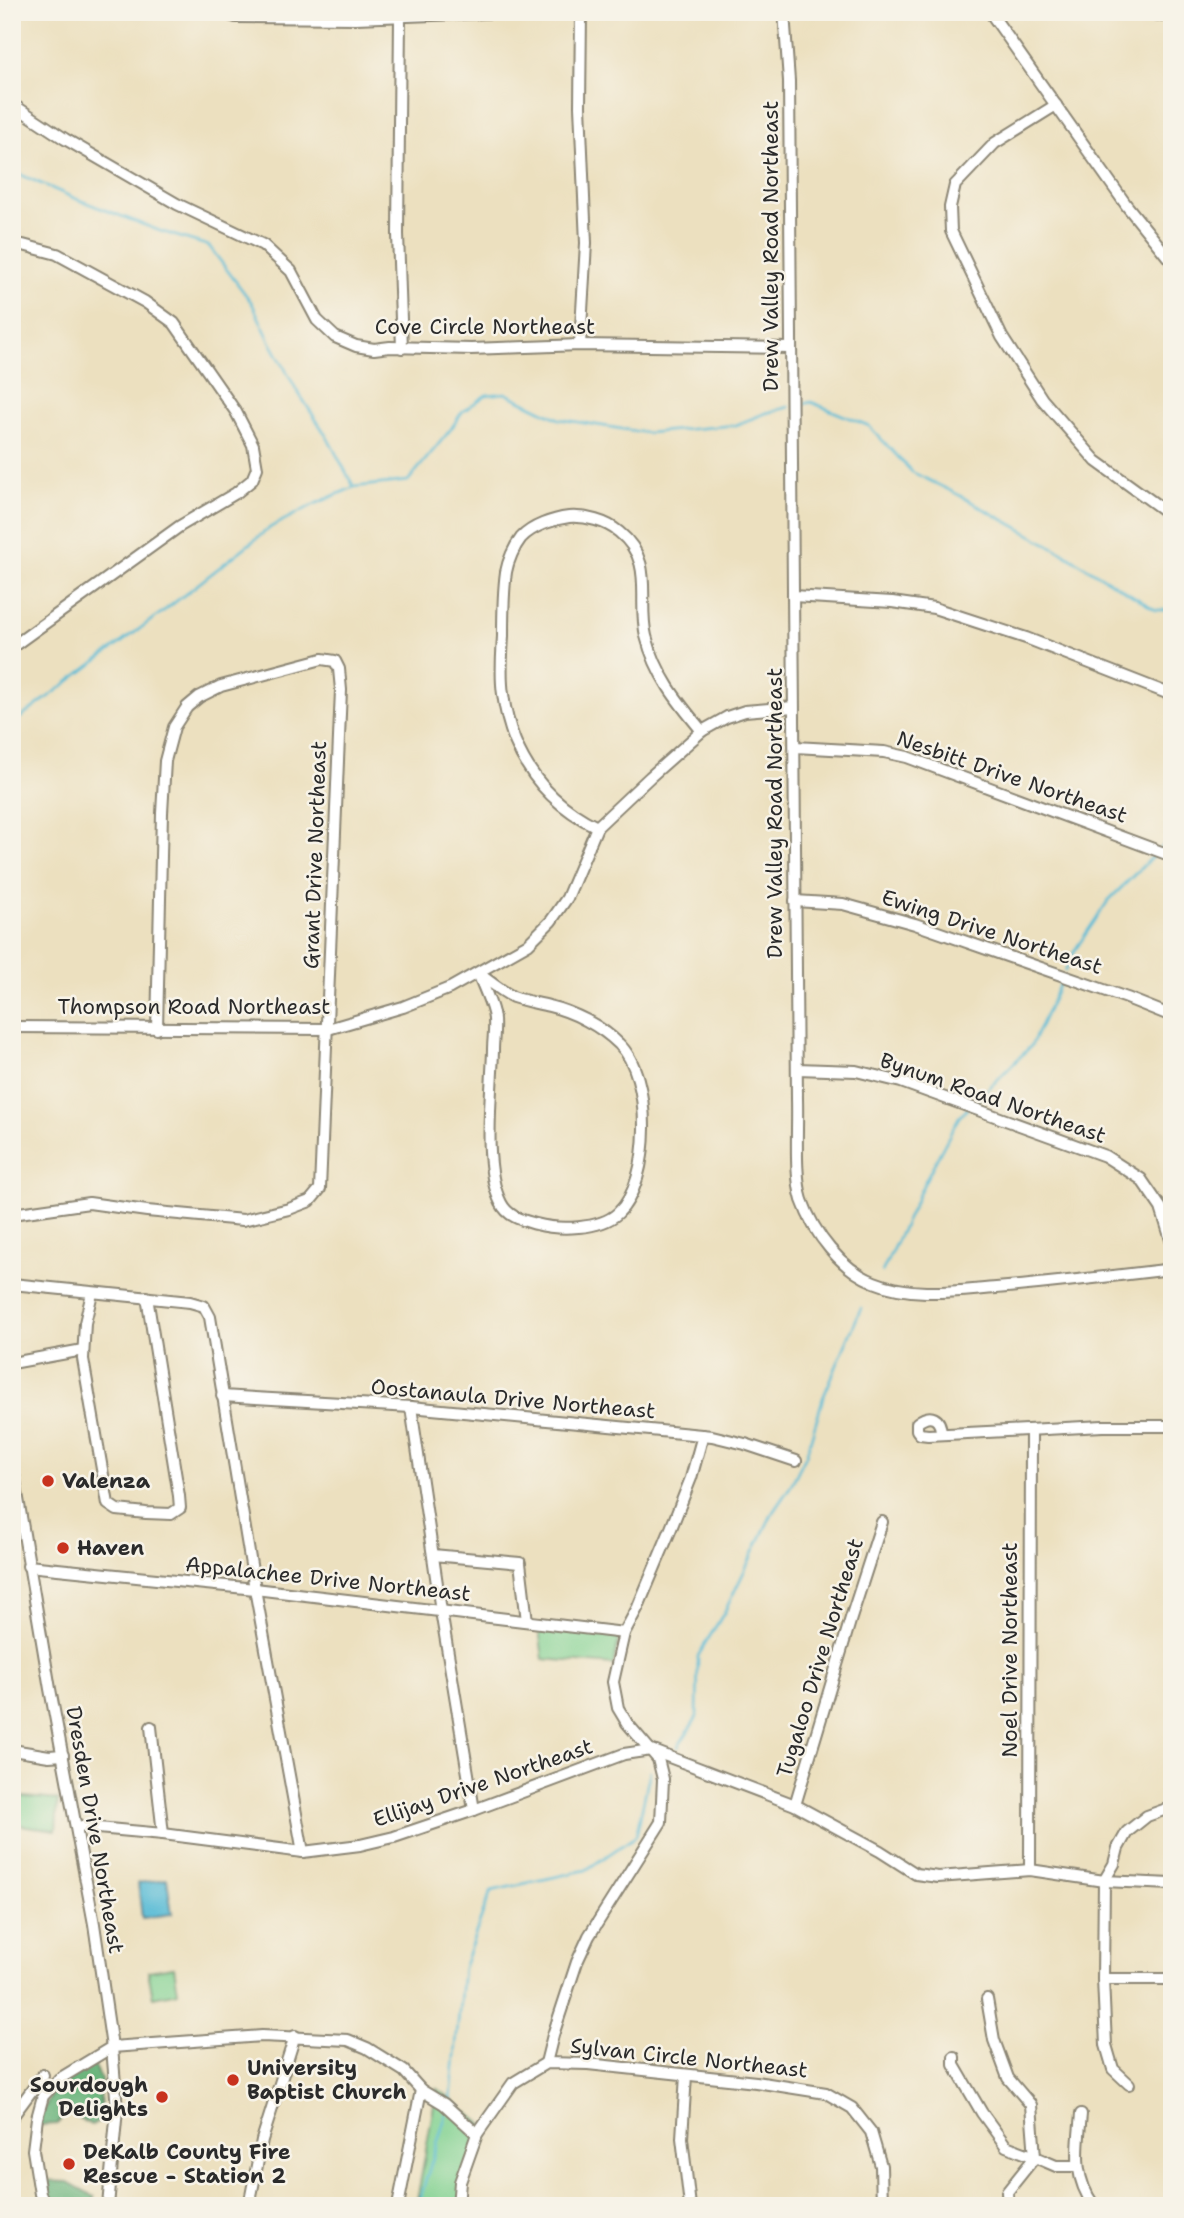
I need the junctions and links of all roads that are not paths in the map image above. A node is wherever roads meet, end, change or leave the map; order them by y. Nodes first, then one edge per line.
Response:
1 (219, 12) edge
2 (509, 12) edge
3 (581, 12) edge
4 (784, 12) edge
5 (990, 12) edge
6 (1144, 12) edge
7 (400, 17) junction
8 (1172, 17) edge
9 (12, 104) edge
10 (1056, 105) junction
11 (12, 245) edge
12 (1172, 262) edge
13 (580, 345) junction
14 (402, 348) junction
15 (791, 348) junction
16 (1172, 516) edge
17 (793, 596) junction
18 (12, 647) edge
19 (1172, 695) edge
20 (793, 708) junction
21 (702, 731) junction
22 (795, 747) junction
23 (597, 827) junction
24 (1172, 856) edge
25 (795, 901) junction
26 (478, 973) junction
27 (1172, 1016) edge
28 (12, 1027) edge
29 (157, 1028) junction
30 (328, 1028) junction
31 (797, 1069) junction
32 (12, 1214) edge
33 (1172, 1243) edge
34 (1172, 1269) edge
35 (12, 1284) edge
36 (92, 1293) junction
37 (148, 1297) junction
38 (83, 1350) junction
39 (12, 1363) edge
40 (222, 1396) junction
41 (411, 1407) junction
42 (1172, 1426) edge
43 (1031, 1430) junction
44 (941, 1434) dead end
45 (704, 1436) junction
46 (796, 1461) dead end
47 (12, 1463) edge
48 (882, 1522) dead end
49 (433, 1555) junction
50 (28, 1566) junction
51 (255, 1589) junction
52 (441, 1611) junction
53 (527, 1620) junction
54 (624, 1633) junction
55 (151, 1727) dead end
56 (651, 1750) junction
57 (12, 1751) edge
58 (63, 1755) junction
59 (795, 1805) junction
60 (1172, 1807) edge
61 (474, 1810) junction
62 (76, 1826) junction
63 (163, 1834) junction
64 (303, 1852) junction
65 (1030, 1870) junction
66 (1104, 1881) junction
67 (1172, 1884) edge
68 (1103, 1979) junction
69 (1172, 1979) edge
70 (987, 1999) dead end
71 (295, 2036) junction
72 (112, 2047) junction
73 (954, 2057) dead end
74 (546, 2063) junction
75 (43, 2075) dead end
76 (686, 2075) junction
77 (1129, 2084) dead end
78 (421, 2090) junction
79 (1081, 2114) dead end
80 (12, 2117) edge
81 (477, 2134) junction
82 (1035, 2157) junction
83 (1077, 2166) junction
84 (46, 2206) edge
85 (108, 2206) edge
86 (249, 2206) edge
87 (398, 2206) edge
88 (458, 2206) edge
89 (691, 2206) edge
90 (882, 2206) edge
91 (1008, 2206) edge
92 (1094, 2206) edge

1 - 7 street
2 - 7 street
3 - 13 street
4 - 15 street, Drew Valley Road Northeast
5 - 10 street
6 - 8 street
7 - 14 street
9 - 14 street, Cove Circle Northeast
10 - 12 street
10 - 16 street
11 - 18 street
13 - 14 street, Cove Circle Northeast
13 - 15 street, Cove Circle Northeast
15 - 17 street, Drew Valley Road Northeast
17 - 19 street
17 - 20 street, Drew Valley Road Northeast
20 - 21 street, Thompson Road Northeast
20 - 22 street, Drew Valley Road Northeast
21 - 23 street, Thompson Road Northeast
21 - 23 street
22 - 24 street, Nesbitt Drive Northeast
22 - 25 street, Drew Valley Road Northeast
23 - 26 street, Thompson Road Northeast
25 - 27 street, Ewing Drive Northeast
25 - 31 street, Drew Valley Road Northeast
26 - 26 street
26 - 30 street, Thompson Road Northeast
28 - 29 street, Thompson Road Northeast
29 - 30 street, Thompson Road Northeast
29 - 30 street, Grant Drive Northeast
30 - 32 street, Grant Drive Northeast
31 - 33 street, Bynum Road Northeast
31 - 34 street, Drew Valley Road Northeast
35 - 36 street
36 - 37 street
36 - 38 street
37 - 38 street
37 - 40 street
38 - 39 street
40 - 41 street, Oostanaula Drive Northeast
40 - 51 street
41 - 45 street, Oostanaula Drive Northeast
41 - 49 street
42 - 43 street
43 - 44 street
43 - 65 street, Noel Drive Northeast
45 - 46 street, Oostanaula Drive Northeast
45 - 54 street
47 - 50 street, Dresden Drive Northeast
48 - 59 street, Tugaloo Drive Northeast
49 - 52 street
49 - 53 street
50 - 51 street, Appalachee Drive Northeast
50 - 58 street, Dresden Drive Northeast
51 - 52 street, Appalachee Drive Northeast
51 - 64 street
52 - 53 street, Appalachee Drive Northeast
52 - 61 street
53 - 54 street, Appalachee Drive Northeast
54 - 56 street
55 - 63 street
56 - 59 street
56 - 61 street, Ellijay Drive Northeast
56 - 74 street
57 - 58 street
58 - 62 street, Dresden Drive Northeast
59 - 65 street
60 - 66 street
61 - 64 street, Ellijay Drive Northeast
62 - 63 street, Ellijay Drive Northeast
62 - 72 street, Dresden Drive Northeast
63 - 64 street, Ellijay Drive Northeast
65 - 66 street
66 - 67 street
66 - 68 street
68 - 69 street
68 - 77 street
70 - 82 street
71 - 72 street
71 - 78 street
71 - 86 street
72 - 84 street
72 - 85 street, Dresden Drive Northeast
73 - 82 street
74 - 76 street, Sylvan Circle Northeast
74 - 81 street, Sylvan Circle Northeast
75 - 80 street
76 - 89 street
76 - 90 street, Sylvan Circle Northeast
78 - 81 street
78 - 87 street
79 - 83 street
81 - 88 street, Sylvan Circle Northeast
82 - 83 street
82 - 91 street
83 - 92 street

